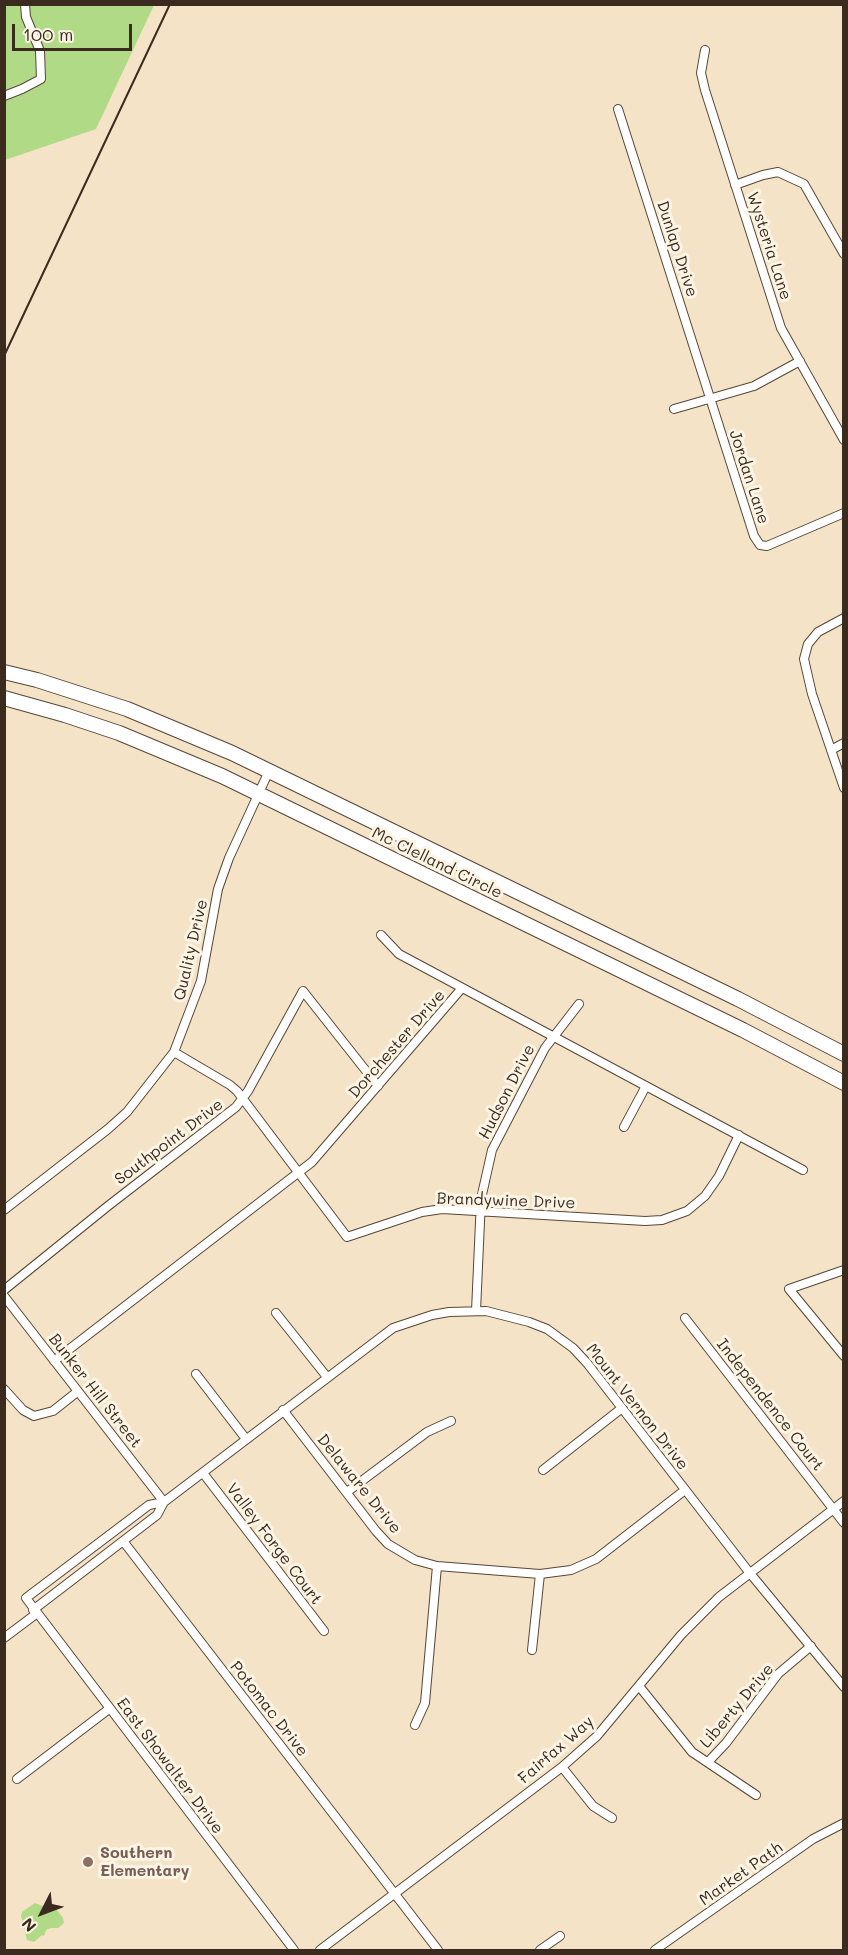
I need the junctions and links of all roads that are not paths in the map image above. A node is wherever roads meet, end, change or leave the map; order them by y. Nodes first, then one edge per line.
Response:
1 (26, 4) edge
2 (705, 50) dead end
3 (4, 96) edge
4 (618, 109) dead end
5 (735, 185) junction
6 (843, 254) edge
7 (800, 361) junction
8 (710, 398) junction
9 (674, 409) dead end
10 (843, 440) edge
11 (843, 513) edge
12 (843, 618) edge
13 (4, 672) edge
14 (4, 698) edge
15 (843, 743) edge
16 (831, 750) junction
17 (269, 771) junction
18 (843, 788) edge
19 (258, 794) junction
20 (381, 935) dead end
21 (462, 988) junction
22 (579, 1004) dead end
23 (554, 1036) junction
24 (174, 1052) junction
25 (843, 1054) edge
26 (843, 1083) edge
27 (378, 1086) junction
28 (646, 1086) junction
29 (243, 1099) junction
30 (624, 1127) dead end
31 (739, 1135) junction
32 (803, 1170) dead end
33 (299, 1172) junction
34 (4, 1210) edge
35 (480, 1211) junction
36 (843, 1270) edge
37 (4, 1290) edge
38 (4, 1296) edge
39 (476, 1311) junction
40 (276, 1313) dead end
41 (685, 1318) dead end
42 (843, 1356) edge
43 (54, 1362) junction
44 (196, 1374) dead end
45 (327, 1377) junction
46 (4, 1389) edge
47 (77, 1392) junction
48 (622, 1408) junction
49 (283, 1410) junction
50 (451, 1421) dead end
51 (246, 1439) junction
52 (543, 1470) dead end
53 (203, 1473) junction
54 (685, 1490) junction
55 (347, 1492) junction
56 (843, 1501) edge
57 (164, 1502) junction
58 (833, 1509) junction
59 (843, 1523) edge
60 (123, 1541) junction
61 (437, 1566) junction
62 (749, 1572) junction
63 (540, 1574) junction
64 (26, 1598) joint
65 (35, 1612) junction
66 (324, 1632) dead end
67 (4, 1638) edge
68 (811, 1646) junction
69 (532, 1650) dead end
70 (639, 1686) junction
71 (843, 1688) edge
72 (109, 1709) junction
73 (415, 1725) dead end
74 (708, 1762) junction
75 (562, 1767) junction
76 (17, 1779) dead end
77 (756, 1795) dead end
78 (612, 1818) dead end
79 (843, 1823) edge
80 (394, 1894) junction
81 (560, 1936) dead end
82 (294, 1950) edge
83 (320, 1950) edge
84 (438, 1950) edge
85 (540, 1950) edge
86 (655, 1950) edge

1 - 3 street
2 - 5 street, Wysteria Lane
4 - 8 street, Dunlap Drive
5 - 6 street
5 - 7 street, Wysteria Lane
7 - 8 street
7 - 10 street, Wysteria Lane
8 - 9 street
8 - 11 street, Jordan Lane
12 - 16 street
13 - 17 highway, Mc Clelland Circle
14 - 19 highway, Mc Clelland Circle
15 - 16 street
16 - 18 street
17 - 19 street, Quality Drive
17 - 25 highway, Mc Clelland Circle
19 - 24 street, Quality Drive
19 - 26 highway, Mc Clelland Circle
20 - 21 street
21 - 23 street, Dorchester Drive
21 - 27 street, Dorchester Drive
22 - 23 street, Hudson Drive
23 - 28 street, Dorchester Drive
23 - 35 street, Hudson Drive
24 - 29 street, Brandywine Drive
24 - 34 street, Quality Drive
27 - 29 street, Southpoint Drive
27 - 33 street, Dorchester Drive
28 - 30 street
28 - 31 street, Dorchester Drive
29 - 33 street, Brandywine Drive
29 - 37 street, Southpoint Drive
31 - 32 street, Dorchester Drive
31 - 35 street, Brandywine Drive
33 - 35 street, Brandywine Drive
33 - 43 street, Dorchester Drive
35 - 39 street, Hudson Drive
36 - 42 street
38 - 43 street, Bunker Hill Street
39 - 45 street, Mount Vernon Drive
39 - 48 street, Mount Vernon Drive
40 - 45 street
41 - 58 street, Independence Court
43 - 47 street, Bunker Hill Street
44 - 51 street
45 - 49 street, Mount Vernon Drive
46 - 47 street
47 - 57 street, Bunker Hill Street
48 - 52 street
48 - 54 street, Mount Vernon Drive
49 - 51 street, Mount Vernon Drive
49 - 55 street, Delaware Drive
50 - 55 street
51 - 53 street, Mount Vernon Drive
53 - 57 street, Mount Vernon Drive
53 - 66 street, Valley Forge Court
54 - 62 street, Mount Vernon Drive
54 - 63 street, Delaware Drive
55 - 61 street, Delaware Drive
56 - 58 street, Fairfax Way
57 - 60 street, Mount Vernon Drive
57 - 64 street, Mount Vernon Drive
58 - 59 street, Independence Court
58 - 62 street, Fairfax Way
60 - 65 street, Mount Vernon Drive
60 - 80 street, Potomac Drive
61 - 63 street, Delaware Drive
61 - 73 street
62 - 68 street, Mount Vernon Drive
62 - 70 street, Fairfax Way
63 - 69 street
64 - 65 street, East Showalter Drive
65 - 67 street, Mount Vernon Drive
65 - 72 street, East Showalter Drive
68 - 71 street, Mount Vernon Drive
68 - 74 street, Liberty Drive
70 - 74 street, Liberty Drive
70 - 75 street, Fairfax Way
72 - 76 street
72 - 82 street, East Showalter Drive
74 - 77 street
75 - 78 street
75 - 80 street, Fairfax Way
79 - 86 street, Market Path
80 - 83 street, Fairfax Way
80 - 84 street, Potomac Drive
81 - 85 street

